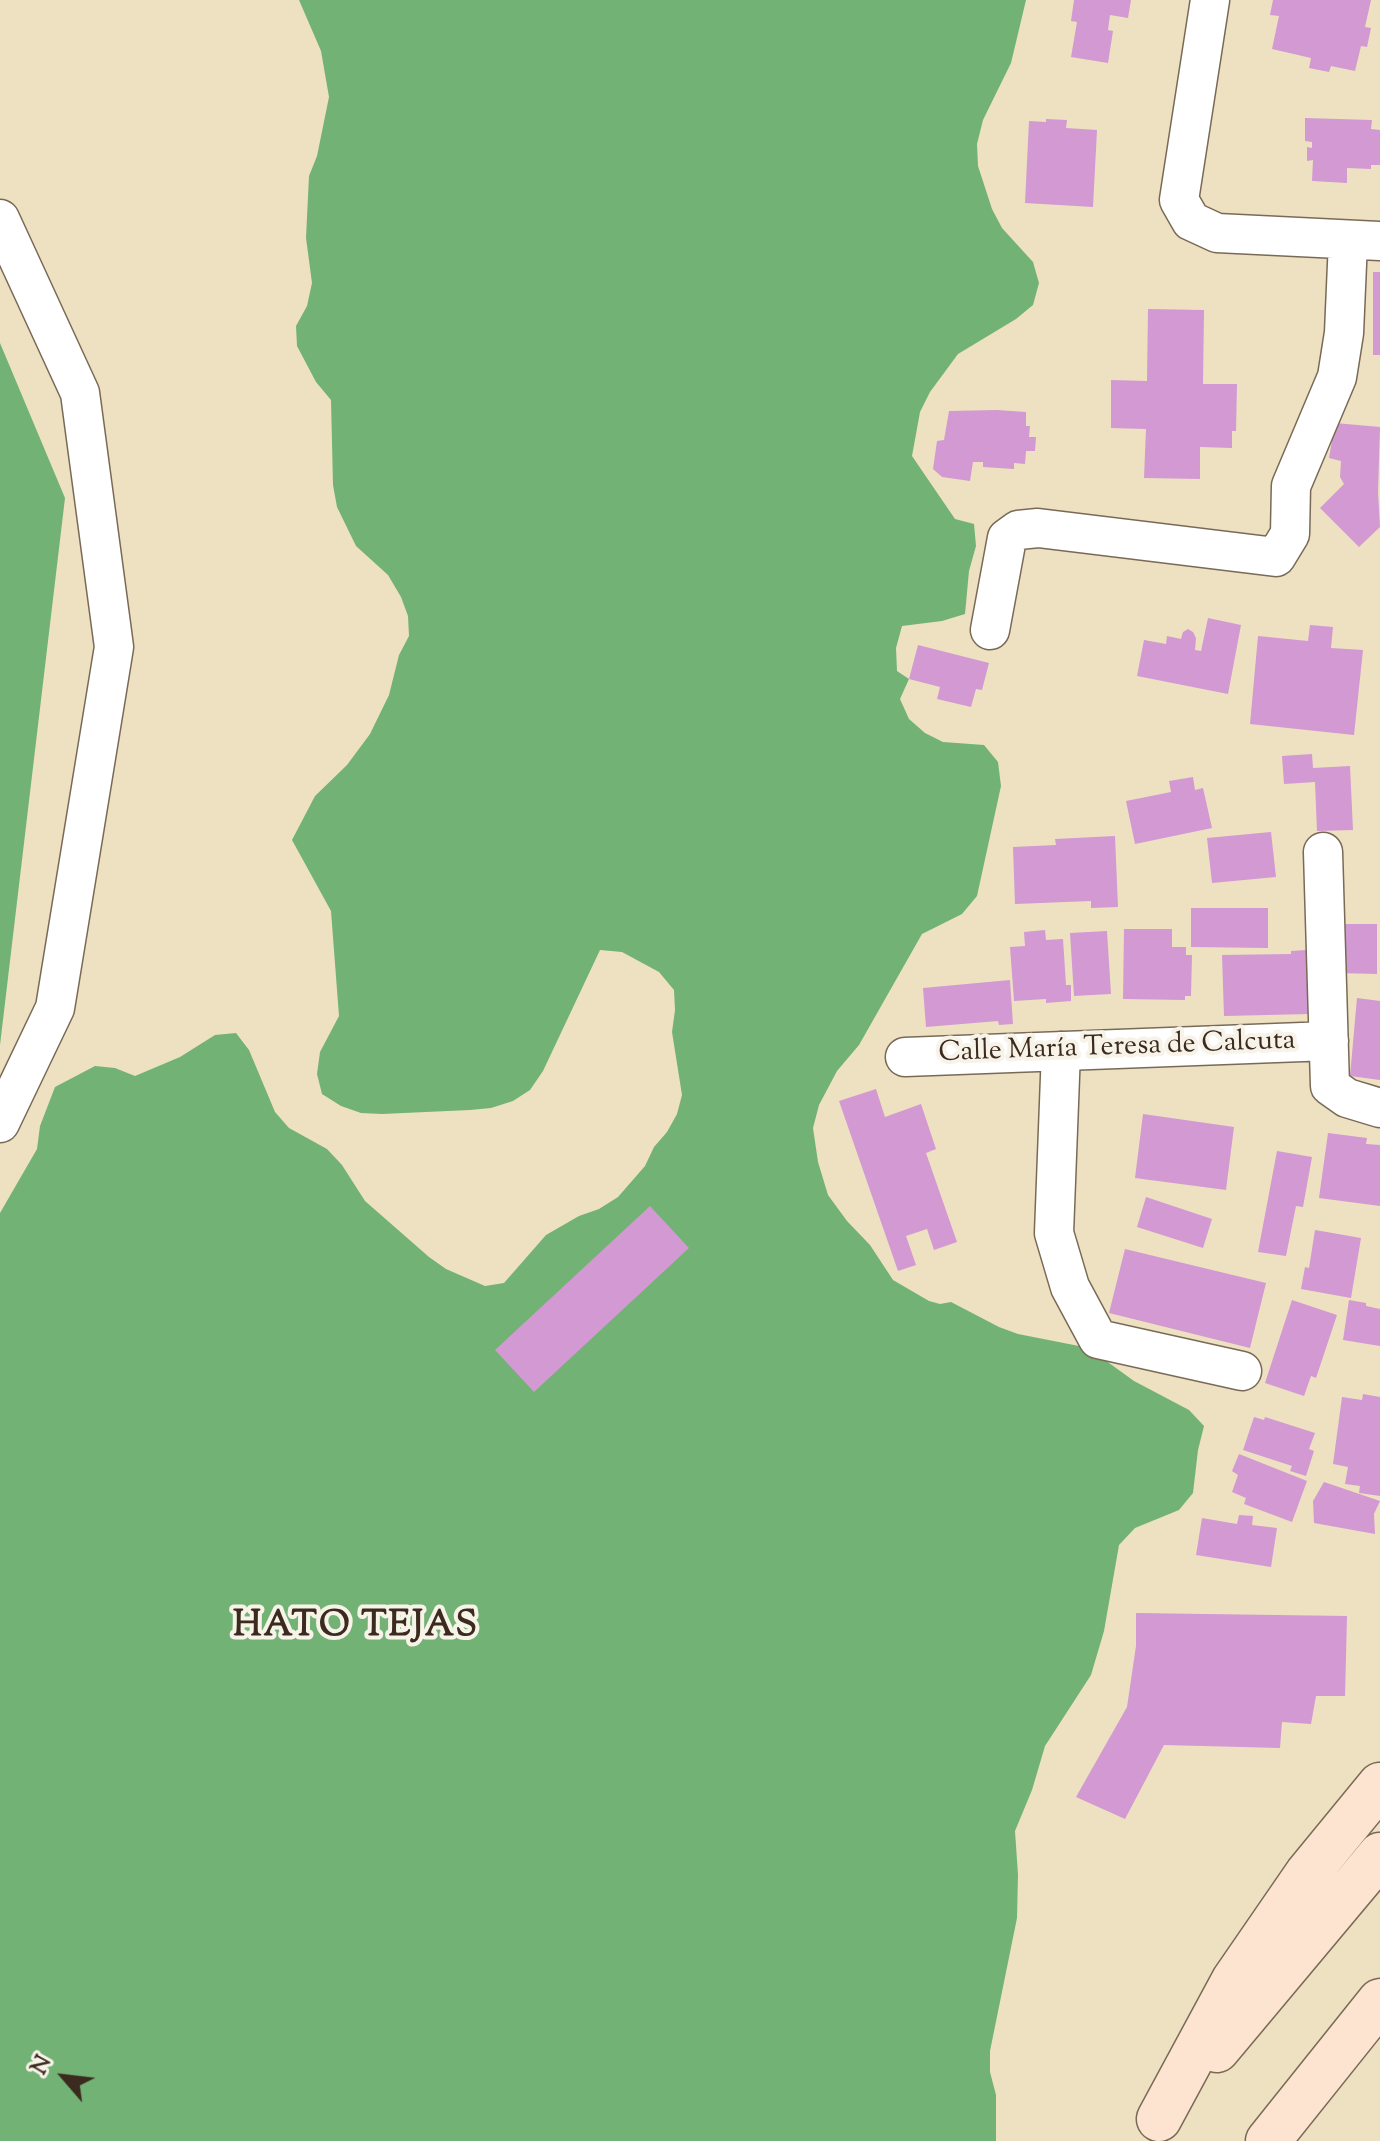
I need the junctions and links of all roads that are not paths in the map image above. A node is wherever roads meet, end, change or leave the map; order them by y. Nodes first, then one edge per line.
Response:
1 (1210, 0) edge
2 (0, 219) edge
3 (1364, 241) edge
4 (990, 630) dead end
5 (1323, 852) dead end
6 (1329, 1041) junction
7 (1061, 1051) junction
8 (905, 1057) dead end
9 (1380, 1108) edge
10 (0, 1123) edge
11 (1242, 1371) dead end
12 (1380, 1785) edge
13 (1380, 1855) edge
14 (1380, 2001) edge
15 (1150, 2130) edge
16 (1268, 2141) edge

1 - 3 street
2 - 10 street
3 - 4 street
5 - 6 street
6 - 7 street, Calle María Teresa de Calcuta
6 - 9 street
7 - 8 street, Calle María Teresa de Calcuta
7 - 11 street
12 - 15 main road
13 - 15 main road
14 - 16 main road

